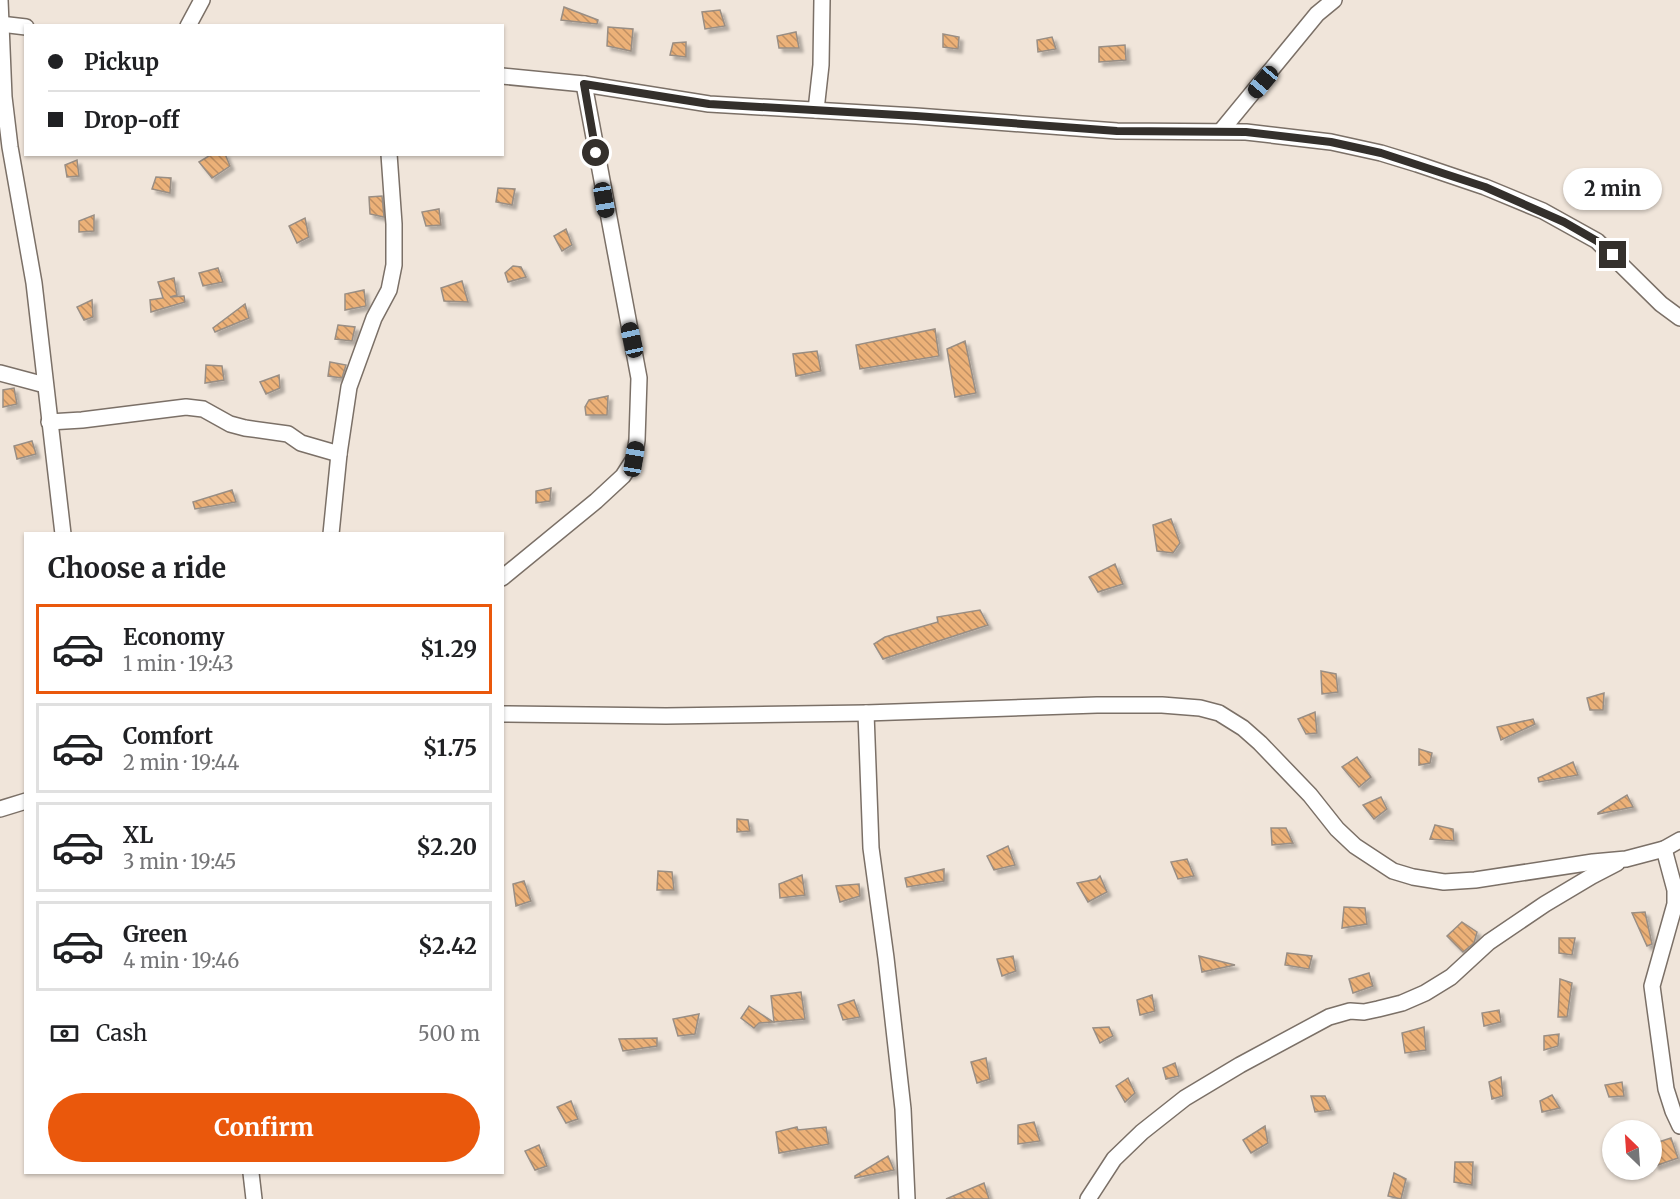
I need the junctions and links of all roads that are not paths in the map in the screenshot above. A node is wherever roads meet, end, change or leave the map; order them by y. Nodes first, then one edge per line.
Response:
1 (0, 0) edge
2 (202, 0) edge
3 (822, 0) edge
4 (1334, 0) edge
5 (1, 24) edge
6 (189, 24) edge
7 (24, 27) edge
8 (504, 76) edge
9 (584, 84) junction
10 (816, 110) junction
11 (1221, 131) junction
12 (4, 140) edge
13 (389, 156) edge
14 (1680, 318) edge
15 (0, 373) edge
16 (45, 385) junction
17 (49, 422) junction
18 (339, 454) junction
19 (63, 532) edge
20 (331, 532) edge
21 (504, 576) edge
22 (866, 713) junction
23 (504, 714) edge
24 (24, 802) edge
25 (0, 809) edge
26 (1680, 840) edge
27 (1664, 849) junction
28 (1626, 859) junction
29 (1680, 1126) edge
30 (251, 1174) edge
31 (254, 1199) edge
32 (907, 1199) edge
33 (1088, 1199) edge

1 - 5 street
2 - 6 street
3 - 10 street
4 - 11 street
5 - 7 street
5 - 12 street
8 - 9 street
9 - 10 street
9 - 21 street
10 - 11 street
11 - 14 street
12 - 16 street
13 - 18 street
15 - 16 street
16 - 17 street
17 - 18 street
17 - 19 street
18 - 20 street
22 - 23 street
22 - 28 street
22 - 32 street
24 - 25 street
26 - 27 street
27 - 28 street
27 - 29 street
28 - 33 street
30 - 31 street

